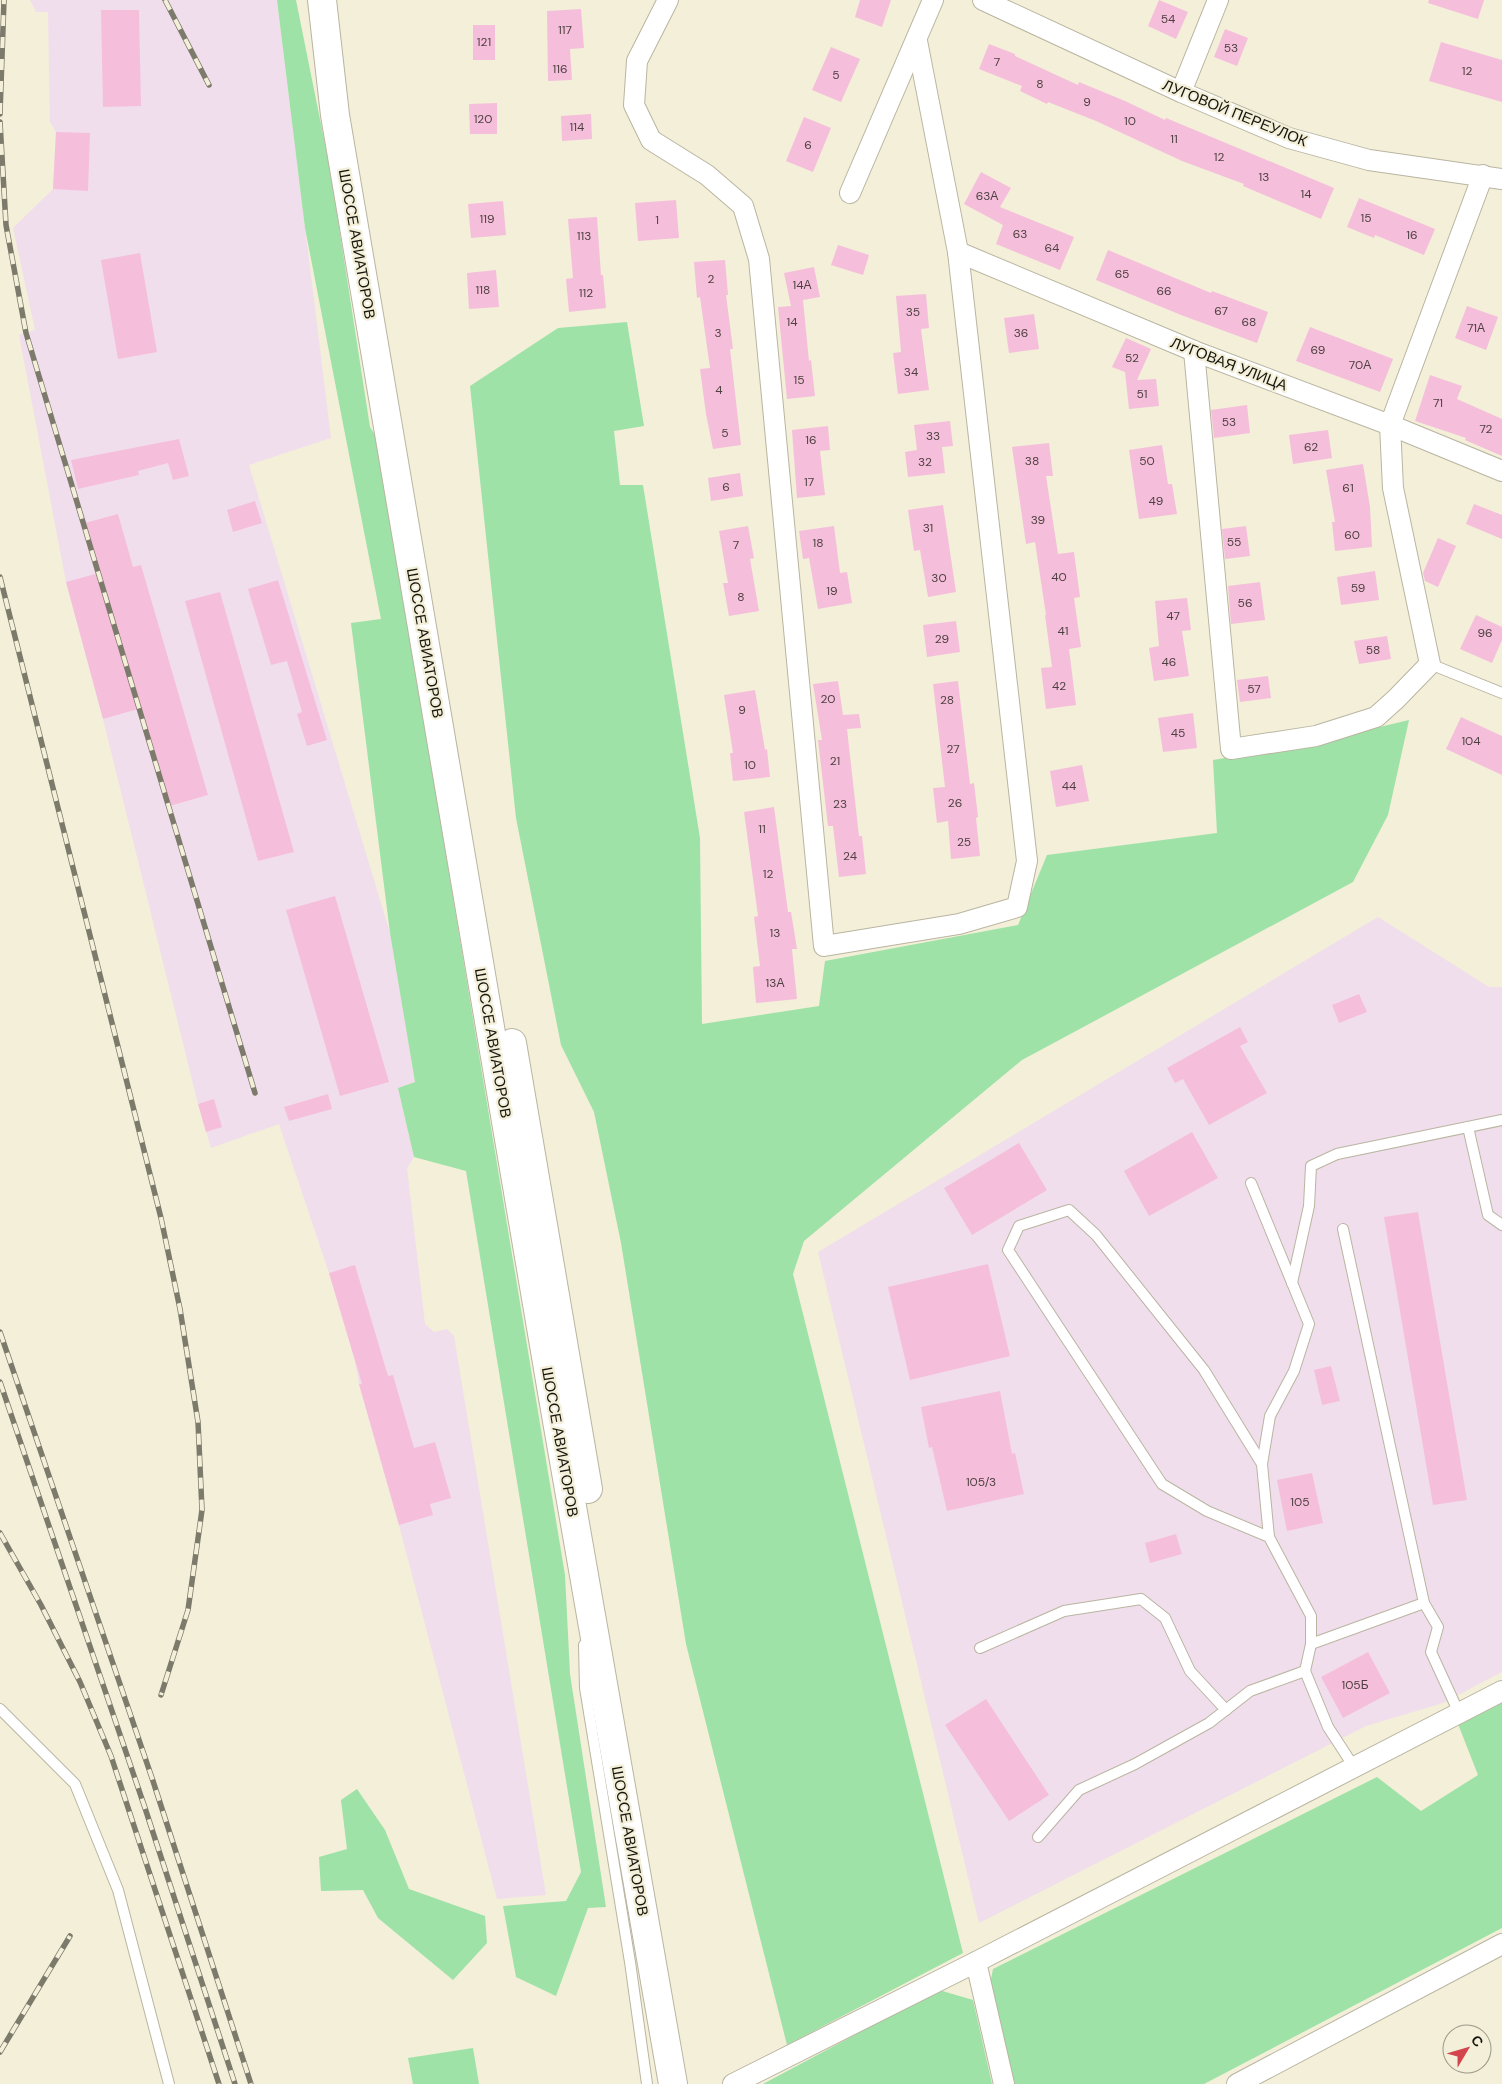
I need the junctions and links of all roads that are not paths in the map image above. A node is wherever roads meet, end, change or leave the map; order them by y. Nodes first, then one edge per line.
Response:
1 (322, 0) edge
2 (340, 0) edge
3 (668, 0) edge
4 (933, 0) edge
5 (983, 0) edge
6 (1218, 0) edge
7 (917, 41) junction
8 (1181, 92) junction
9 (1492, 177) edge
10 (850, 193) dead end
11 (958, 252) junction
12 (1194, 351) junction
13 (1390, 425) junction
14 (1502, 472) edge
15 (1430, 664) junction
16 (1502, 693) edge
17 (1502, 1120) edge
18 (1468, 1127) junction
19 (1250, 1184) dead end
20 (1502, 1226) edge
21 (1343, 1229) dead end
22 (1292, 1283) junction
23 (1262, 1464) junction
24 (1269, 1538) junction
25 (584, 1573) junction
26 (1424, 1603) junction
27 (1311, 1644) junction
28 (980, 1648) dead end
29 (1305, 1671) junction
30 (1502, 1691) edge
31 (0, 1709) edge
32 (1226, 1710) junction
33 (1459, 1713) junction
34 (1354, 1767) junction
35 (1038, 1836) dead end
36 (1502, 1944) edge
37 (976, 1962) junction
38 (169, 2084) edge
39 (647, 2084) edge
40 (673, 2084) edge
41 (690, 2084) edge
42 (733, 2084) edge
43 (1004, 2084) edge
44 (1237, 2084) edge

1 - 25 main road, ШОССЕ АВИАТОРОВ
2 - 41 main road, ШОССЕ АВИАТОРОВ
3 - 11 street
4 - 7 street
5 - 8 street, ЛУГОВОЙ ПЕРЕУЛОК
6 - 8 street
7 - 10 street
7 - 11 street
8 - 9 street, ЛУГОВОЙ ПЕРЕУЛОК
9 - 13 street
11 - 12 street, ЛУГОВАЯ УЛИЦА
12 - 13 street, ЛУГОВАЯ УЛИЦА
12 - 15 street
13 - 14 street, ЛУГОВАЯ УЛИЦА
13 - 15 street
15 - 16 lane
17 - 18 lane
18 - 20 lane
18 - 22 lane
19 - 22 lane
21 - 26 lane
22 - 23 lane
23 - 24 lane
23 - 24 lane
24 - 27 lane
25 - 39 lane
25 - 40 main road, ШОССЕ АВИАТОРОВ
26 - 27 lane
26 - 33 lane
27 - 29 lane
28 - 32 lane
29 - 32 lane
29 - 34 lane
30 - 33 street
31 - 38 lane
32 - 35 lane
33 - 34 street
34 - 37 street
36 - 44 street
37 - 42 street
37 - 43 street

